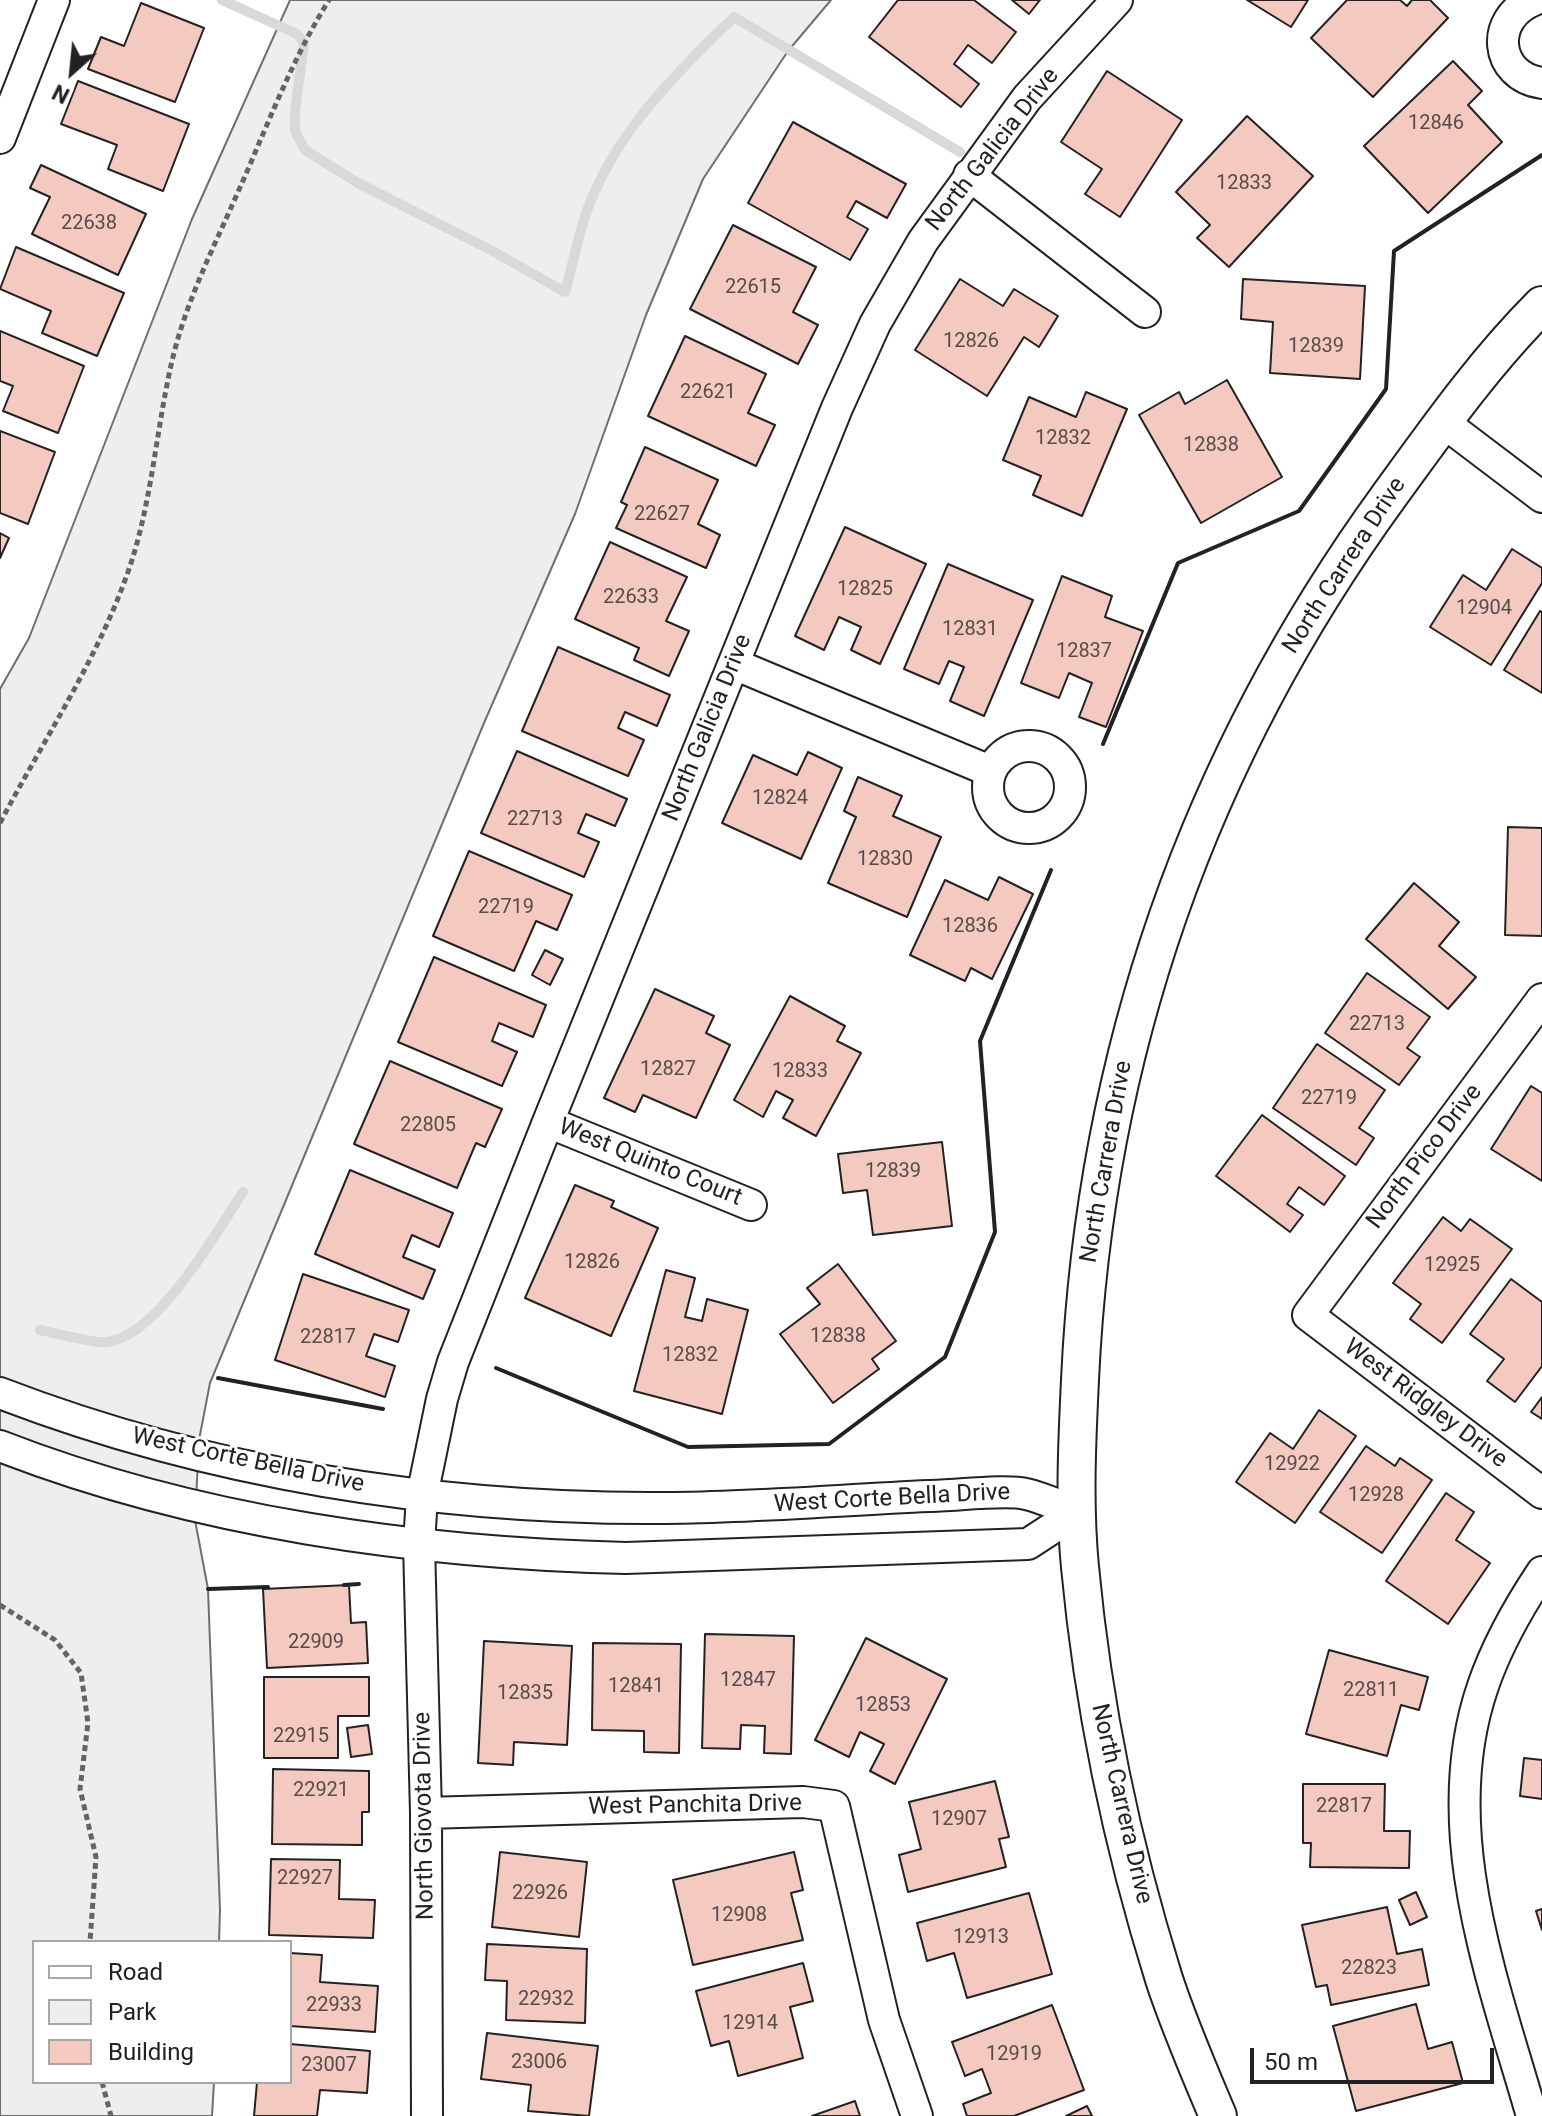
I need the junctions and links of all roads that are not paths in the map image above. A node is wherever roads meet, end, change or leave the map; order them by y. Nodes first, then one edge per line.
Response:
1 (54, 0) edge
2 (1117, 0) edge
3 (1524, 2) edge
4 (1542, 83) edge
5 (0, 138) edge
6 (969, 175) junction
7 (1542, 305) edge
8 (1145, 312) dead end
9 (1443, 422) junction
10 (1542, 497) edge
11 (734, 664) junction
12 (990, 771) dead end
13 (1542, 999) edge
14 (548, 1122) junction
15 (751, 1205) dead end
16 (1308, 1315) joint
17 (0, 1393) edge
18 (0, 1446) edge
19 (1542, 1493) edge
20 (1077, 1512) junction
21 (420, 1519) junction
22 (1542, 1572) edge
23 (426, 1813) junction
24 (427, 2116) edge
25 (917, 2116) edge
26 (1218, 2116) edge
27 (1532, 2116) edge

1 - 5 street
2 - 6 street, North Galicia Drive
3 - 4 street
6 - 8 street
6 - 11 street, North Galicia Drive
7 - 9 street, North Carrera Drive
9 - 10 street
9 - 20 street, North Carrera Drive
11 - 12 street
11 - 14 street, North Galicia Drive
13 - 16 street, North Pico Drive
14 - 15 street, West Quinto Court
14 - 21 street, North Galicia Drive
16 - 19 street, West Ridgley Drive
17 - 21 street, West Corte Bella Drive
18 - 21 street, West Corte Bella Drive
20 - 21 street, West Corte Bella Drive
20 - 21 street, West Corte Bella Drive
20 - 26 street, North Carrera Drive
21 - 23 street, North Giovota Drive
22 - 27 street
23 - 24 street, North Giovota Drive
23 - 25 street, West Panchita Drive

